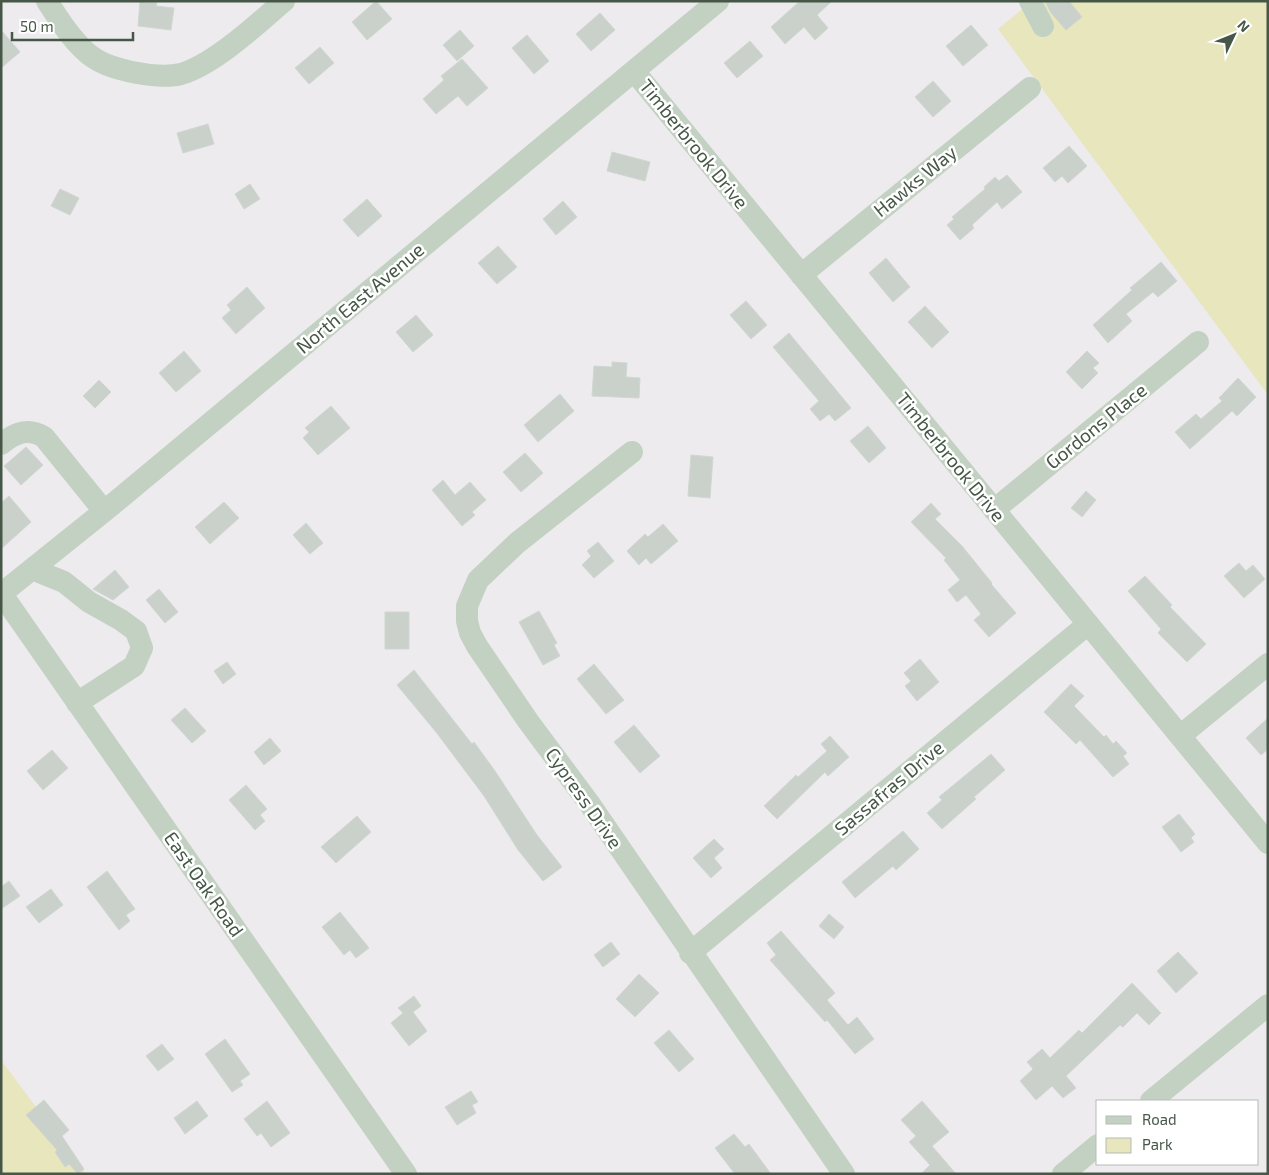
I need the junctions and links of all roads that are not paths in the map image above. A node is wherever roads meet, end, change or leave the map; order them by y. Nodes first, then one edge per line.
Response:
1 (47, 1) edge
2 (284, 1) edge
3 (718, 1) edge
4 (1030, 1) edge
5 (1043, 26) dead end
6 (634, 71) junction
7 (1030, 88) dead end
8 (801, 275) junction
9 (1198, 342) dead end
10 (1, 444) edge
11 (632, 452) dead end
12 (994, 510) junction
13 (104, 511) junction
14 (32, 569) junction
15 (1, 594) edge
16 (1088, 624) junction
17 (1268, 664) edge
18 (78, 703) junction
19 (1180, 736) junction
20 (1268, 843) edge
21 (690, 953) junction
22 (1268, 1005) edge
23 (1152, 1100) edge
24 (1096, 1147) edge
25 (406, 1174) edge
26 (844, 1174) edge
27 (1063, 1174) edge

1 - 2 street
3 - 6 street, North East Avenue
4 - 5 street
6 - 8 street, Timberbrook Drive
6 - 13 street, North East Avenue
7 - 8 street, Hawks Way
8 - 12 street, Timberbrook Drive
9 - 12 street, Gordons Place
10 - 13 street
11 - 21 street, Cypress Drive
12 - 16 street, Timberbrook Drive
13 - 14 street, North East Avenue
14 - 15 street, North East Avenue
14 - 18 street
15 - 18 street, East Oak Road
16 - 19 street, Timberbrook Drive
16 - 21 street, Sassafras Drive
17 - 19 street
18 - 25 street, East Oak Road
19 - 20 street, Timberbrook Drive
21 - 26 street, Cypress Drive
22 - 23 street
24 - 27 street

